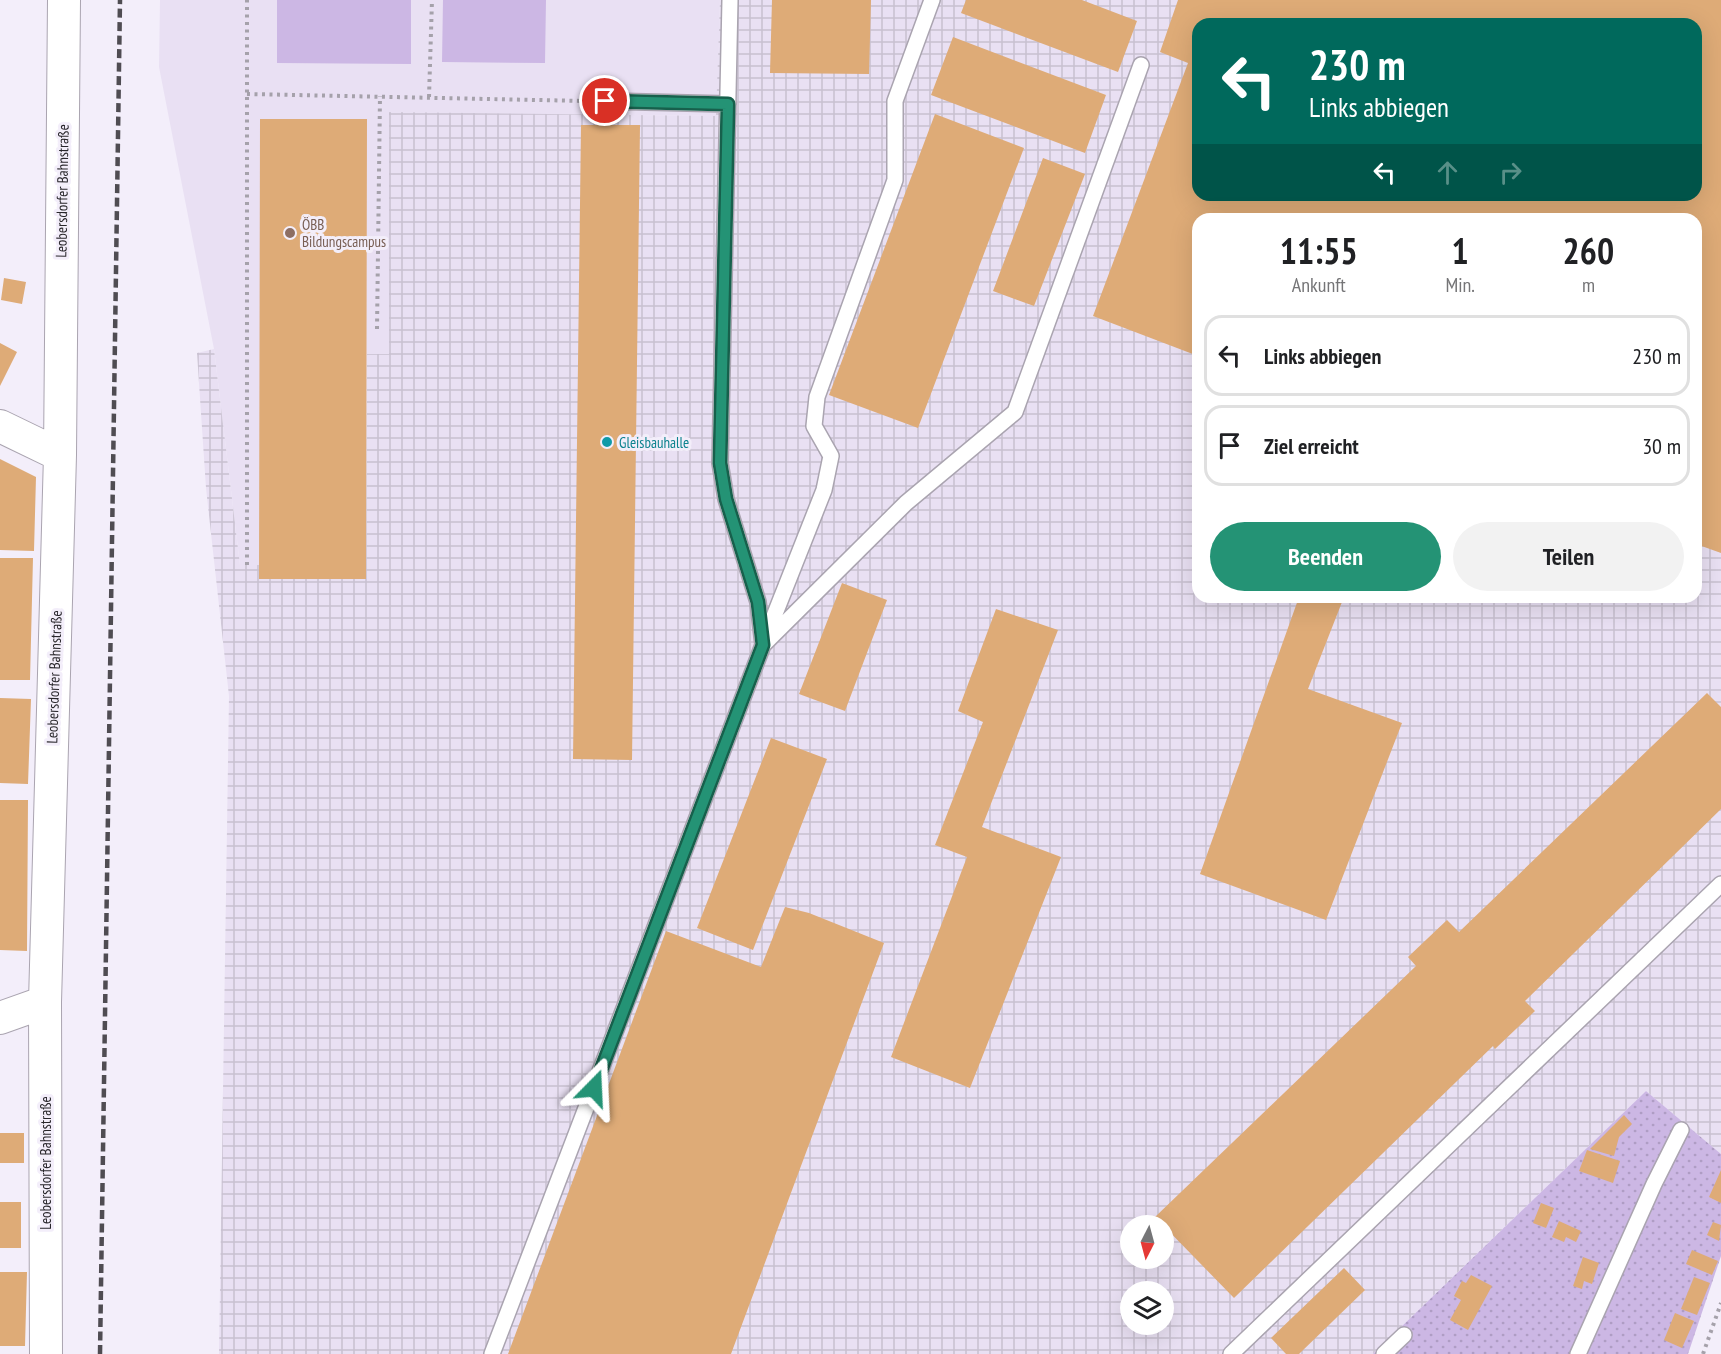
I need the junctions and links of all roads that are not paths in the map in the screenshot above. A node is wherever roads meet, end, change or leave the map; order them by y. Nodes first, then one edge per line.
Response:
1 (64, 0) edge
2 (730, 0) edge
3 (932, 0) edge
4 (1141, 65) dead end
5 (605, 101) road end
6 (728, 104) junction
7 (0, 426) edge
8 (60, 455) junction
9 (763, 645) junction
10 (1721, 884) edge
11 (0, 996) edge
12 (45, 1002) junction
13 (0, 1018) edge
14 (1681, 1130) dead end
15 (1404, 1335) dead end
16 (45, 1354) edge
17 (492, 1354) edge
18 (1231, 1354) edge
19 (1384, 1354) edge
20 (1578, 1354) edge

1 - 8 street, Leobersdorfer Bahnstraße
2 - 6 lane
3 - 9 lane
4 - 9 lane
5 - 6 lane
6 - 9 lane
7 - 8 street
8 - 12 street, Leobersdorfer Bahnstraße
9 - 17 lane
10 - 18 lane
11 - 12 street
12 - 13 street
12 - 16 street, Leobersdorfer Bahnstraße
14 - 20 lane
15 - 19 lane

